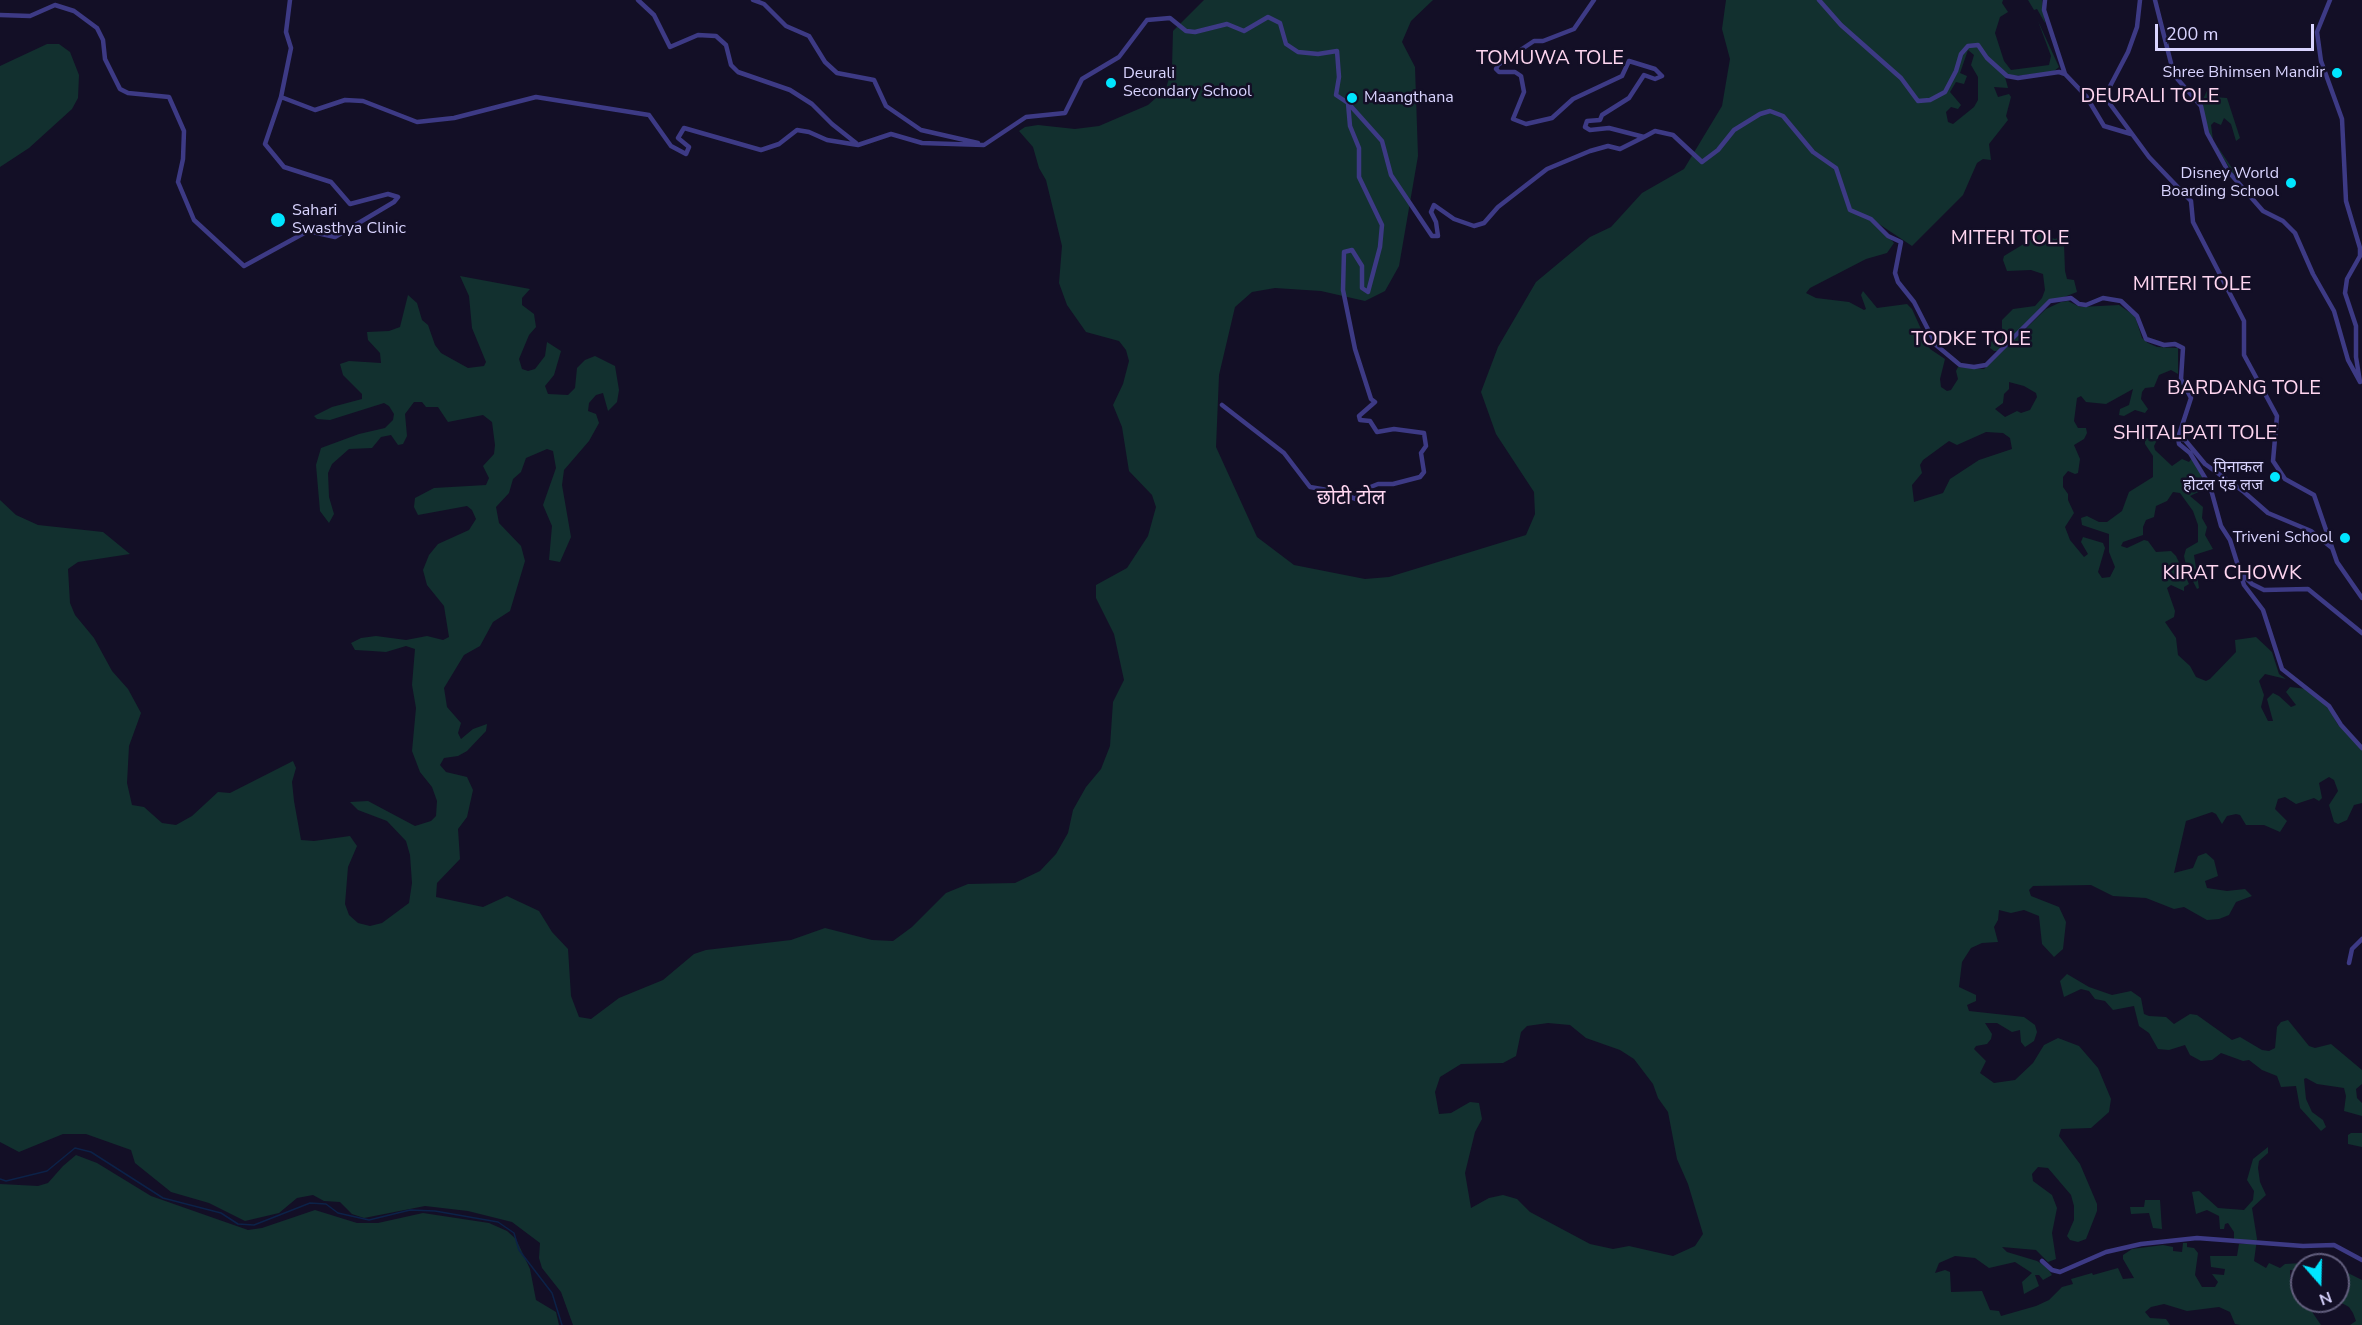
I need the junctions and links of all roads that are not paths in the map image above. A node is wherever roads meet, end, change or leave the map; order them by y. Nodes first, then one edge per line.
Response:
1 (290, 0) edge
2 (638, 0) edge
3 (753, 0) edge
4 (1594, 0) edge
5 (1819, 0) edge
6 (2044, 0) edge
7 (2140, 0) edge
8 (2155, 0) edge
9 (2330, 0) edge
10 (0, 15) edge
11 (2066, 74) junction
12 (281, 97) junction
13 (1348, 103) junction
14 (2131, 134) junction
15 (1644, 137) junction
16 (858, 145) junction
17 (984, 145) junction
18 (2361, 383) edge
19 (1222, 405) dead end
20 (2178, 438) junction
21 (2333, 548) junction
22 (2240, 572) junction
23 (2362, 598) edge
24 (2362, 633) edge
25 (2362, 748) edge
26 (2362, 939) edge
27 (2349, 963) dead end
28 (2362, 1260) edge
29 (2042, 1261) dead end

1 - 12 street
2 - 16 street
3 - 17 street
4 - 15 street
5 - 11 street
6 - 11 street
7 - 14 street
8 - 18 street
9 - 18 street
10 - 12 street
11 - 14 street
12 - 16 street
13 - 15 street
13 - 17 street
13 - 19 street
14 - 21 street
15 - 20 street
16 - 17 street
20 - 21 street
20 - 22 street
21 - 23 street
22 - 24 street
22 - 25 street
26 - 27 street
28 - 29 street

